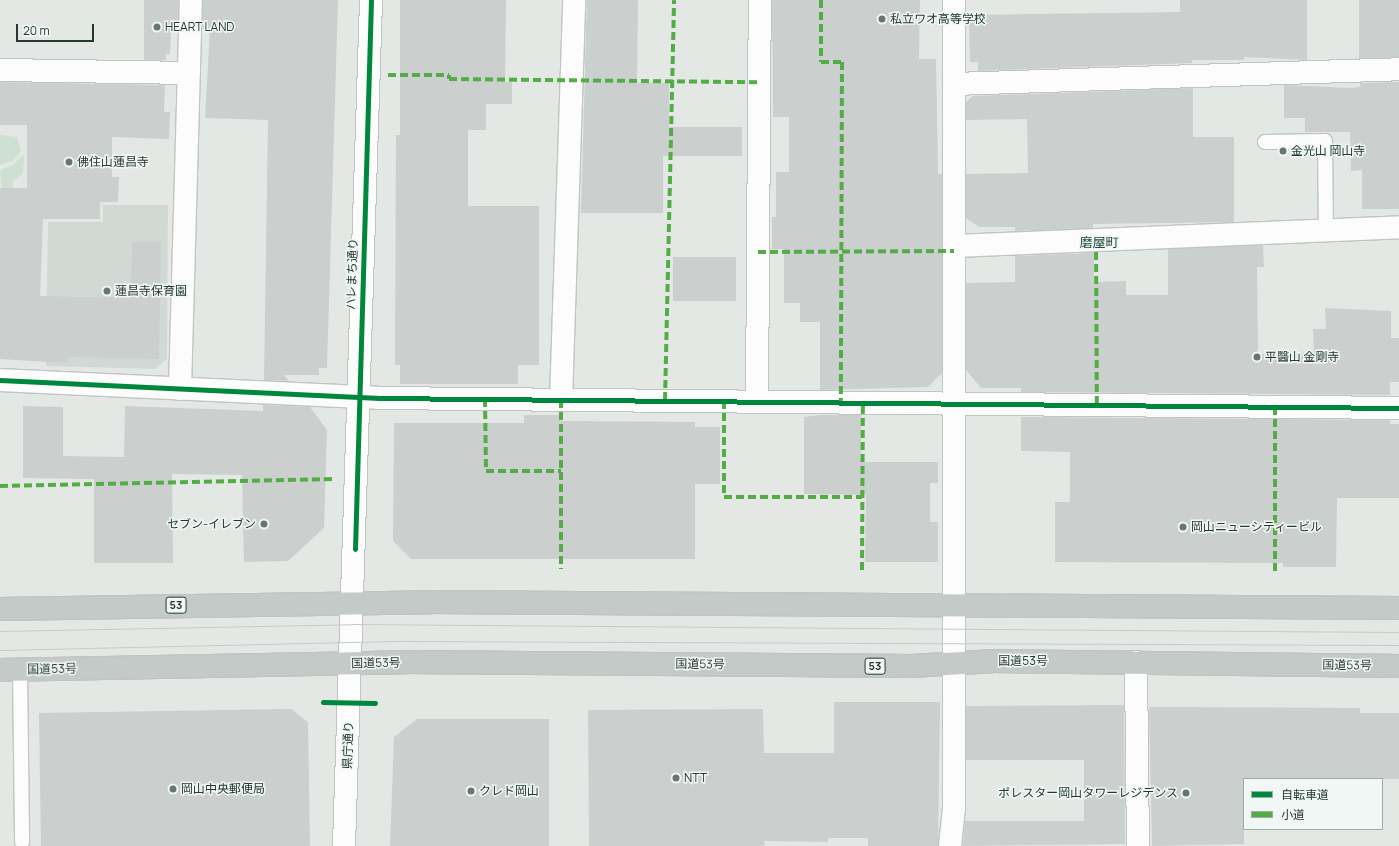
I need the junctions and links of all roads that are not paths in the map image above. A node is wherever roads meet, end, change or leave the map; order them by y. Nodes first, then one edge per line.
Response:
1 (191, 0) edge
2 (371, 0) edge
3 (574, 0) edge
4 (760, 0) edge
5 (954, 0) edge
6 (0, 70) edge
7 (1399, 70) edge
8 (189, 73) junction
9 (954, 84) junction
10 (1264, 142) dead end
11 (1399, 227) edge
12 (1326, 230) junction
13 (954, 246) junction
14 (0, 380) edge
15 (180, 389) junction
16 (358, 397) junction
17 (561, 400) junction
18 (757, 401) junction
19 (954, 405) junction
20 (1399, 408) edge
21 (355, 549) joint
22 (353, 603) junction
23 (954, 605) junction
24 (1399, 608) edge
25 (0, 609) edge
26 (1136, 662) junction
27 (351, 663) junction
28 (954, 663) junction
29 (1399, 666) edge
30 (10, 670) edge
31 (22, 842) dead end
32 (344, 846) edge
33 (950, 846) edge
34 (1138, 846) edge

1 - 8 street
2 - 16 street, ハレまち通り
3 - 17 street
4 - 18 street
5 - 9 street
6 - 8 street
7 - 9 street
8 - 15 street
9 - 13 street
10 - 12 lane
11 - 12 street
12 - 13 street
13 - 19 street
14 - 15 street
15 - 16 street
16 - 17 street
16 - 21 street, ハレまち通り
17 - 18 street
18 - 19 street
19 - 20 street
19 - 23 street
21 - 22 street, 県庁通り
22 - 23 highway, 53
22 - 25 highway, 53
22 - 27 street, 県庁通り
23 - 24 highway, 53
23 - 28 street
26 - 28 highway, 国道53号 / 53
26 - 29 highway, 国道53号 / 53
26 - 34 street
27 - 28 highway, 国道53号 / 53
27 - 30 highway, 国道53号 / 53
27 - 32 street, 県庁通り
28 - 33 street
30 - 31 lane

